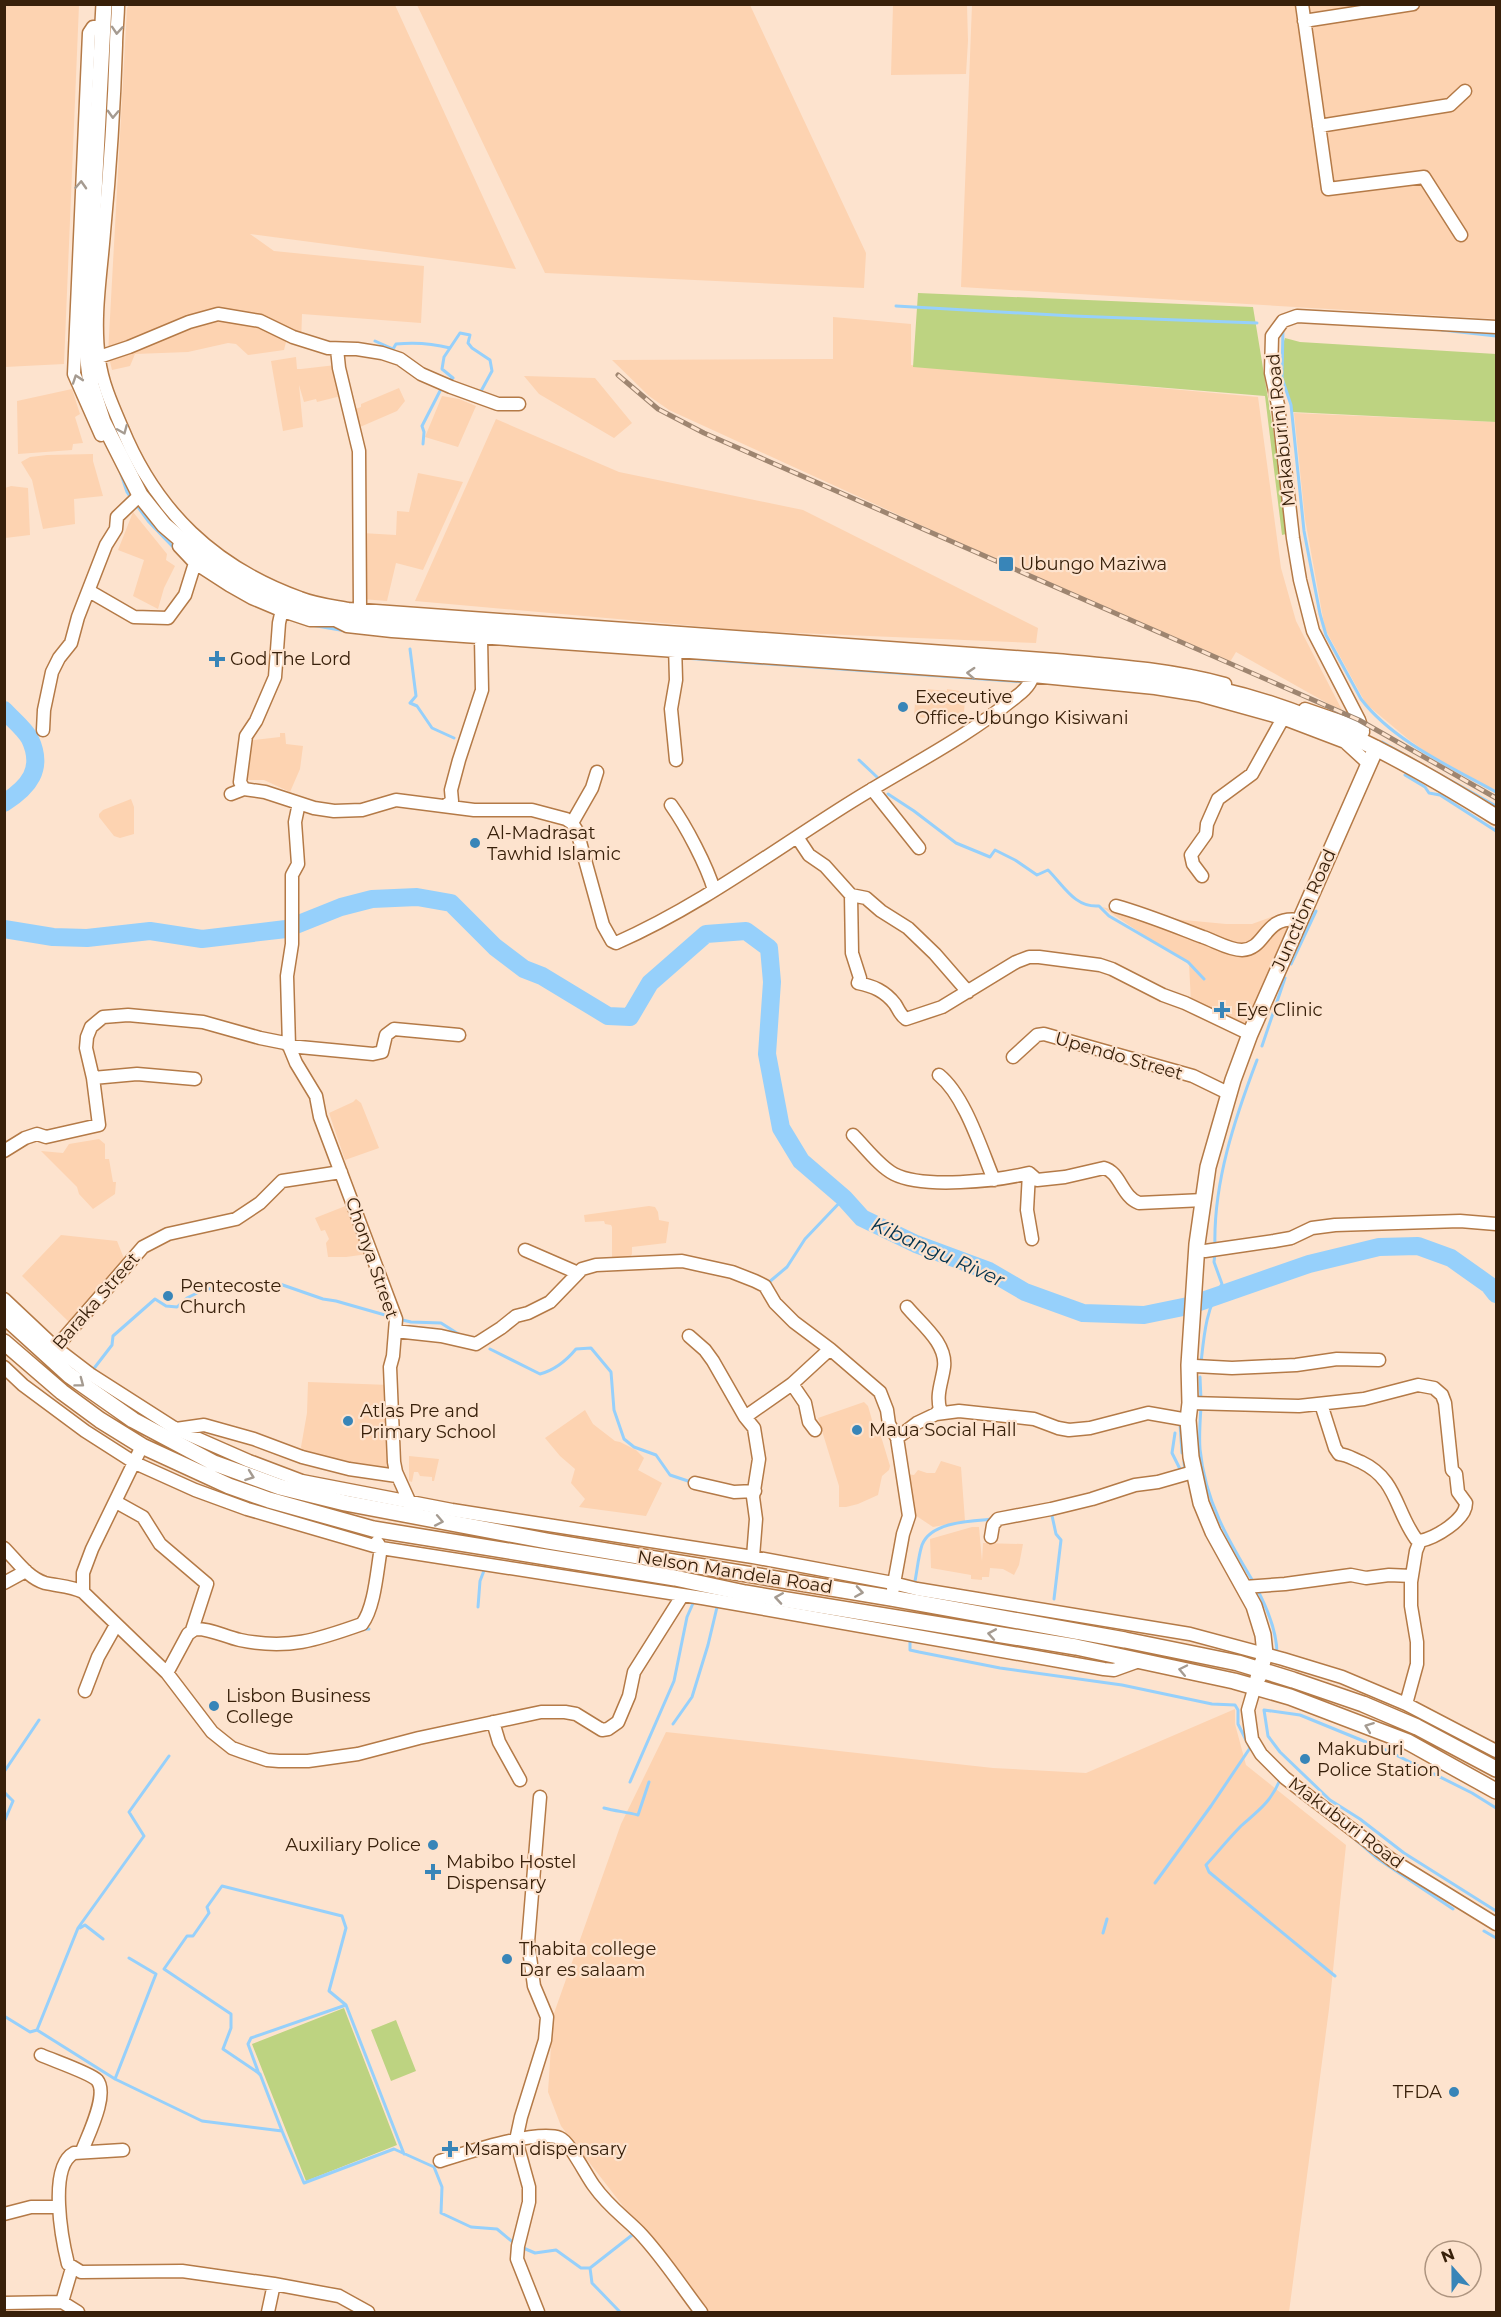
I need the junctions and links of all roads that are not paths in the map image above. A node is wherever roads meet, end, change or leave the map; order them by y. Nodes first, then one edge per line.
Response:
1 (104, 4) edge
2 (118, 4) edge
3 (1302, 4) edge
4 (1413, 4) edge
5 (1304, 21) junction
6 (1465, 92) dead end
7 (1319, 126) junction
8 (1461, 235) dead end
9 (1497, 327) edge
10 (337, 350) junction
11 (99, 357) junction
12 (519, 404) dead end
13 (138, 496) junction
14 (195, 563) junction
15 (89, 591) junction
16 (283, 607) junction
17 (360, 610) junction
18 (481, 638) junction
19 (675, 648) junction
20 (1033, 671) junction
21 (1285, 714) junction
22 (43, 730) dead end
23 (1367, 740) junction
24 (676, 760) dead end
25 (1369, 764) junction
26 (597, 772) dead end
27 (244, 789) junction
28 (872, 789) junction
29 (231, 794) dead end
30 (299, 803) junction
31 (670, 805) dead end
32 (445, 806) junction
33 (1497, 817) edge
34 (573, 824) junction
35 (797, 837) junction
36 (919, 849) dead end
37 (1202, 876) dead end
38 (714, 890) junction
39 (851, 895) junction
40 (1116, 906) dead end
41 (1299, 920) junction
42 (968, 992) junction
43 (1250, 1034) junction
44 (459, 1035) dead end
45 (289, 1046) junction
46 (1012, 1057) dead end
47 (939, 1076) dead end
48 (93, 1078) junction
49 (195, 1079) dead end
50 (1230, 1094) junction
51 (853, 1135) dead end
52 (4, 1151) edge
53 (341, 1172) junction
54 (1029, 1173) junction
55 (994, 1180) junction
56 (1203, 1206) junction
57 (1497, 1224) edge
58 (1032, 1239) dead end
59 (525, 1250) dead end
60 (1205, 1251) junction
61 (1201, 1270) junction
62 (578, 1273) junction
63 (4, 1299) edge
64 (907, 1307) dead end
65 (4, 1316) edge
66 (1197, 1319) junction
67 (395, 1331) junction
68 (689, 1336) dead end
69 (4, 1342) edge
70 (830, 1349) junction
71 (52, 1352) junction
72 (1380, 1360) dead end
73 (1195, 1366) junction
74 (4, 1367) edge
75 (1189, 1381) junction
76 (792, 1384) junction
77 (1190, 1403) junction
78 (1322, 1404) junction
79 (936, 1414) junction
80 (745, 1417) junction
81 (1188, 1420) junction
82 (815, 1430) dead end
83 (172, 1434) junction
84 (897, 1438) junction
85 (142, 1446) junction
86 (135, 1463) junction
87 (1193, 1472) junction
88 (397, 1476) junction
89 (695, 1483) dead end
90 (755, 1491) junction
91 (116, 1503) junction
92 (410, 1509) junction
93 (373, 1528) junction
94 (990, 1537) dead end
95 (1420, 1541) junction
96 (4, 1548) edge
97 (381, 1548) junction
98 (753, 1557) junction
99 (26, 1571) junction
100 (1412, 1576) junction
101 (4, 1584) edge
102 (1244, 1587) junction
103 (892, 1590) junction
104 (83, 1592) junction
105 (682, 1596) junction
106 (116, 1625) junction
107 (192, 1630) junction
108 (1265, 1654) junction
109 (1140, 1660) junction
110 (1262, 1671) junction
111 (167, 1673) junction
112 (1255, 1686) junction
113 (85, 1691) dead end
114 (1406, 1704) junction
115 (493, 1722) junction
116 (1497, 1740) edge
117 (1484, 1744) junction
118 (1497, 1751) edge
119 (1473, 1755) junction
120 (1497, 1769) edge
121 (520, 1780) dead end
122 (1497, 1791) edge
123 (540, 1797) dead end
124 (1497, 1924) edge
125 (41, 2055) dead end
126 (516, 2140) junction
127 (123, 2150) dead end
128 (82, 2151) junction
129 (440, 2161) dead end
130 (59, 2207) junction
131 (4, 2214) edge
132 (72, 2268) junction
133 (274, 2284) junction
134 (62, 2302) junction
135 (4, 2303) edge
136 (78, 2313) edge
137 (268, 2313) edge
138 (368, 2313) edge
139 (538, 2313) edge
140 (701, 2313) edge

1 - 13 main road
2 -> 11 street
3 - 5 street
4 - 5 street
5 - 7 street
6 - 7 street
7 - 8 street
9 - 23 street, Makaburini Road
10 - 11 street
10 - 12 street
10 - 17 street
11 -> 17 street
13 - 14 street
13 - 15 street
13 - 16 main road
14 - 15 street
14 - 16 street
15 - 22 street
16 - 18 street
16 - 19 main road
16 - 27 street
17 - 23 street
18 - 19 street
18 - 32 street
19 - 20 main road
19 - 24 street
20 - 21 main road
20 - 28 street
21 - 23 main road
21 - 25 street
21 - 37 street
23 - 25 main road, Junction Road
23 - 33 main road
25 - 41 main road, Junction Road
26 - 34 street
27 - 29 street
27 - 30 street
28 - 35 street
28 - 36 street
30 - 32 street
30 - 45 street, Chonya Street
31 - 38 street
32 - 34 street
34 - 38 street
35 - 38 street
35 - 39 street
39 - 42 street
39 - 42 street
40 - 41 street
41 - 43 main road, Junction Road
42 - 43 street
43 - 50 main road, Junction Road
44 - 45 street
45 - 48 street
45 - 53 street, Chonya Street
46 - 50 street, Upendo Street
47 - 55 street
48 - 49 street
48 - 52 street
50 - 56 main road, Junction Road
51 - 55 street
53 - 67 street, Chonya Street
53 - 71 street, Baraka Street
54 - 55 street
54 - 56 street
54 - 58 street
56 - 60 main road, Junction Road
56 - 61 main road, Junction Road
57 - 60 street
59 - 62 street
60 - 61 main road, Junction Road
61 - 66 main road
62 - 67 street
62 - 70 street
63 - 71 street
64 - 79 street
65 - 71 main road, Nelson Mandela Road
66 - 73 main road
66 - 75 main road
67 - 88 street, Chonya Street
68 - 80 street
69 - 85 main road, Nelson Mandela Road
70 - 76 street
70 - 84 street
71 - 83 main road, Nelson Mandela Road
72 - 73 street
73 - 75 main road
74 - 86 street
75 - 77 main road
76 - 80 street
76 - 82 street
77 - 78 street
77 - 81 main road
78 - 95 street
78 - 95 street
79 - 81 street
79 - 84 street
80 - 90 street
81 - 87 main road
83 - 88 street
83 - 92 main road, Nelson Mandela Road
84 - 103 street
85 - 86 street
85 - 93 main road, Nelson Mandela Road
86 - 91 street
86 - 97 street
87 - 94 street
87 - 102 main road
88 - 92 street, Chonya Street
89 - 90 street
90 - 98 street
91 - 104 street
91 - 107 street
92 - 98 street
92 -> 103 main road, Nelson Mandela Road
93 - 97 street
109 -> 93 main road, Nelson Mandela Road
95 - 100 street
96 - 99 street
97 - 105 street
97 - 107 street
98 - 103 street
99 - 101 street
99 - 104 street
100 - 102 street
100 - 114 street
102 - 108 main road
103 - 108 street
103 - 110 main road, Nelson Mandela Road
104 - 106 street
105 - 109 street
105 - 115 street
106 - 111 street
106 - 113 street
107 - 111 street
108 - 110 main road
108 - 114 street
112 -> 109 main road, Nelson Mandela Road
110 - 112 main road
110 - 119 main road, Nelson Mandela Road
111 - 115 street
122 -> 112 main road, Nelson Mandela Road
112 - 124 street, Makuburi Road
114 - 117 street
115 - 121 street
116 - 117 street
117 - 118 street
117 - 119 street
119 - 120 main road, Nelson Mandela Road
123 - 126 street
125 - 128 street
126 - 129 street
126 - 139 street
126 - 140 street
127 - 128 street
128 - 130 street
130 - 131 street
130 - 132 street
132 - 133 street
132 - 134 street
133 - 137 street
133 - 138 street
134 - 135 street
134 - 136 street

